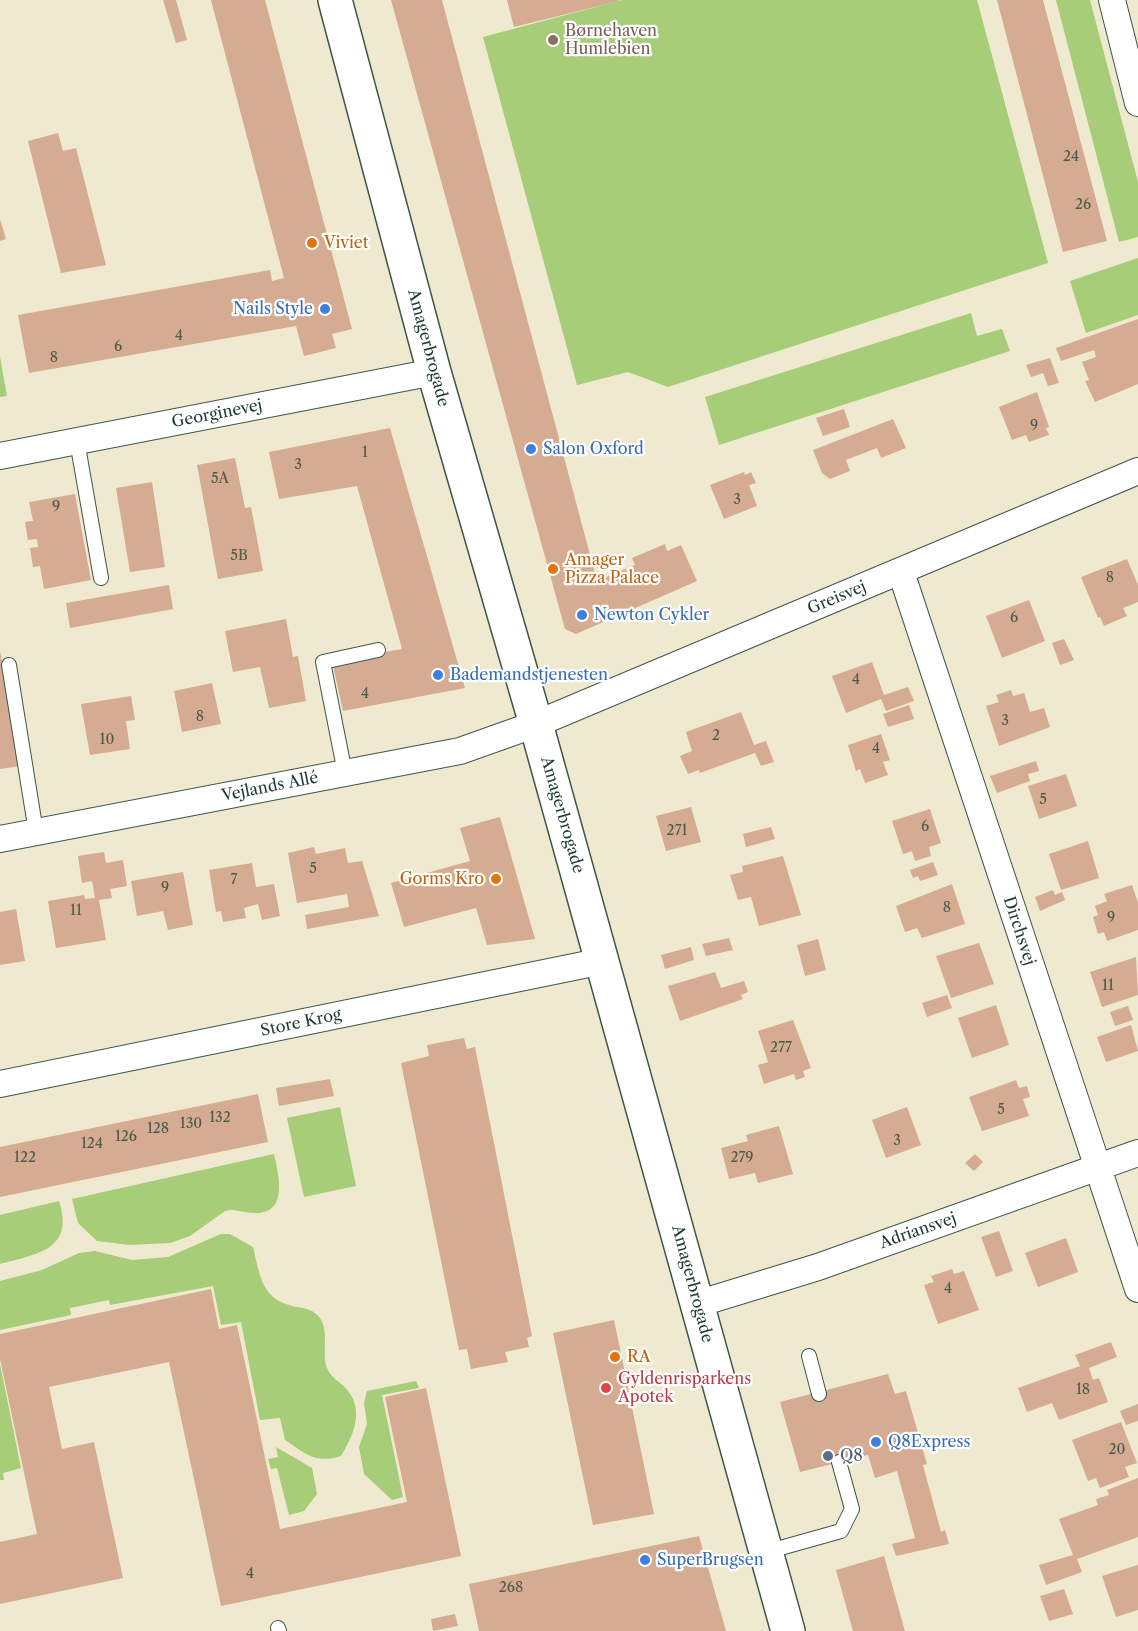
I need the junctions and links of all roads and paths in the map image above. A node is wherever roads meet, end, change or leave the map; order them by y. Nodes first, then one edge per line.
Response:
1 (335, 0) edge
2 (1112, 0) edge
3 (1138, 103) edge
4 (434, 372) junction
5 (77, 441) junction
6 (0, 456) edge
7 (1138, 471) edge
8 (901, 572) junction
9 (101, 578) dead end
10 (378, 650) dead end
11 (9, 665) dead end
12 (536, 724) junction
13 (345, 773) junction
14 (36, 832) junction
15 (0, 839) edge
16 (603, 961) junction
17 (0, 1084) edge
18 (1138, 1153) edge
19 (1100, 1167) junction
20 (1138, 1289) edge
21 (697, 1304) junction
22 (809, 1356) dead end
23 (819, 1394) dead end
24 (839, 1462) dead end
25 (766, 1552) junction
26 (788, 1631) edge

1 - 4 street, Amagerbrogade
2 - 3 street
4 - 5 street, Georginevej
4 - 12 street, Amagerbrogade
5 - 6 street, Georginevej
5 - 9 lane
7 - 8 street, Greisvej
8 - 12 street, Greisvej
8 - 19 street, Dirchsvej
10 - 13 lane
11 - 14 lane
12 - 13 street, Vejlands Allé
12 - 16 street, Amagerbrogade
13 - 14 street, Vejlands Allé
14 - 15 street, Vejlands Allé
16 - 17 street, Store Krog
16 - 21 street, Amagerbrogade
18 - 19 street, Adriansvej
19 - 20 street, Dirchsvej
19 - 21 street, Adriansvej
21 - 25 street, Amagerbrogade
22 - 23 lane
24 - 25 lane
25 - 26 street, Amagerbrogade

